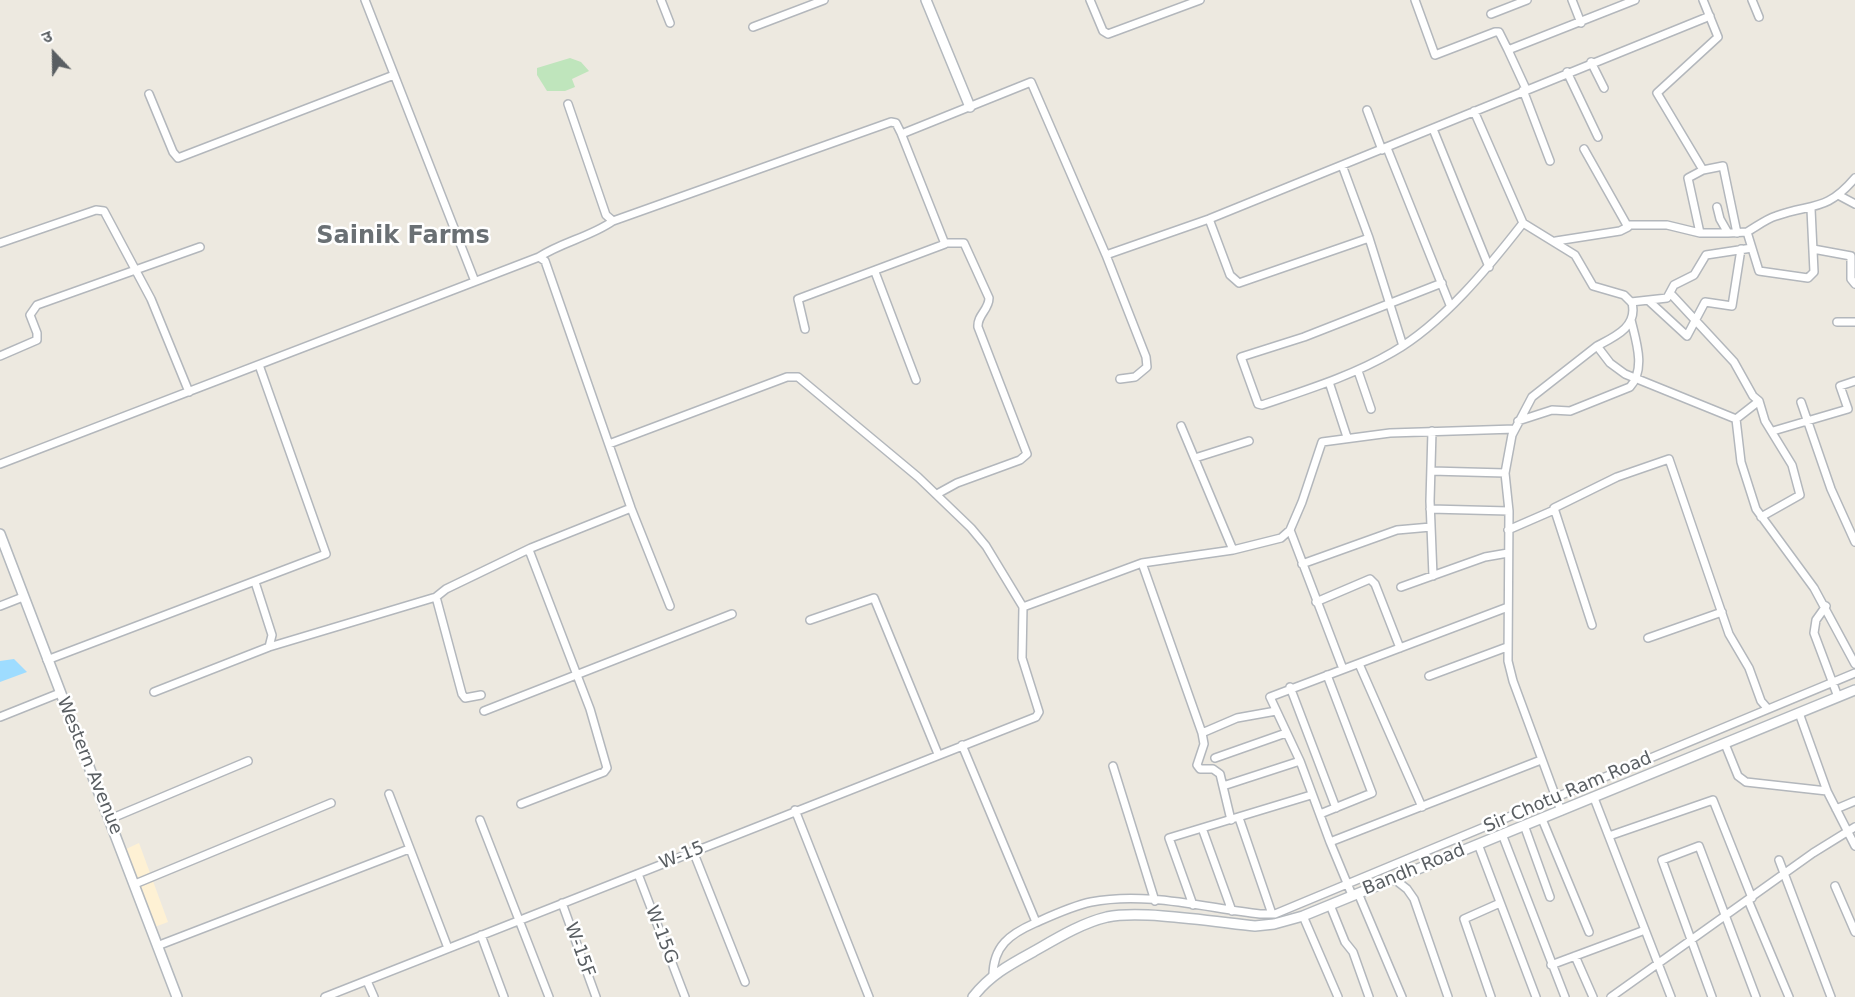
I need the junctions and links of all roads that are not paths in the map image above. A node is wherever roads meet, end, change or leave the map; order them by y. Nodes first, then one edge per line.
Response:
1 (365, 0) edge
2 (661, 0) edge
3 (824, 0) edge
4 (926, 0) edge
5 (1090, 0) edge
6 (1200, 0) edge
7 (1415, 0) edge
8 (1527, 0) edge
9 (1572, 0) edge
10 (1635, 0) edge
11 (1703, 0) edge
12 (1752, 0) edge
13 (1491, 14) dead end
14 (1710, 16) junction
15 (1759, 17) dead end
16 (670, 23) dead end
17 (1581, 23) junction
18 (753, 27) dead end
19 (1508, 50) junction
20 (1591, 62) junction
21 (1567, 72) junction
22 (394, 75) junction
23 (1604, 88) dead end
24 (1525, 89) junction
25 (148, 94) dead end
26 (568, 104) dead end
27 (970, 107) junction
28 (1367, 110) dead end
29 (1474, 111) junction
30 (1433, 129) junction
31 (901, 133) junction
32 (1598, 137) dead end
33 (1384, 149) junction
34 (1584, 149) dead end
35 (1550, 160) dead end
36 (1342, 165) junction
37 (1703, 170) junction
38 (1855, 178) edge
39 (1840, 196) junction
40 (1855, 204) edge
41 (1717, 207) dead end
42 (1811, 209) junction
43 (1209, 219) junction
44 (613, 221) junction
45 (1523, 223) junction
46 (1628, 225) junction
47 (1747, 232) junction
48 (1700, 233) junction
49 (1728, 233) junction
50 (1737, 233) junction
51 (1369, 238) junction
52 (1556, 241) junction
53 (0, 243) edge
54 (945, 243) junction
55 (200, 247) dead end
56 (1752, 248) junction
57 (1741, 249) junction
58 (1813, 249) junction
59 (1106, 255) junction
60 (538, 257) junction
61 (1489, 267) junction
62 (137, 270) junction
63 (874, 272) junction
64 (474, 279) junction
65 (1442, 283) junction
66 (1855, 284) edge
67 (1671, 294) junction
68 (1649, 301) junction
69 (1631, 302) junction
70 (1390, 305) junction
71 (1450, 305) junction
72 (1696, 319) junction
73 (1631, 320) junction
74 (1837, 322) dead end
75 (1855, 322) edge
76 (805, 329) dead end
77 (1403, 345) junction
78 (1597, 346) junction
79 (0, 356) edge
80 (259, 365) junction
81 (1358, 371) junction
82 (1120, 379) dead end
83 (1637, 379) junction
84 (916, 380) dead end
85 (1855, 381) edge
86 (1329, 382) junction
87 (189, 392) junction
88 (1759, 401) junction
89 (1801, 402) dead end
90 (1371, 409) dead end
91 (1736, 419) junction
92 (1807, 419) junction
93 (1518, 421) junction
94 (1181, 426) dead end
95 (1515, 429) junction
96 (1432, 431) junction
97 (1773, 431) junction
98 (1347, 437) junction
99 (1250, 441) dead end
100 (609, 444) junction
101 (1195, 458) junction
102 (0, 464) edge
103 (1431, 471) junction
104 (1505, 473) junction
105 (937, 494) junction
106 (632, 508) junction
107 (1430, 509) junction
108 (1554, 510) junction
109 (1509, 511) junction
110 (1761, 517) junction
111 (1431, 527) junction
112 (1290, 530) junction
113 (1508, 530) junction
114 (0, 534) edge
115 (1854, 537) edge
116 (529, 549) junction
117 (1233, 550) junction
118 (1508, 553) junction
119 (1142, 563) junction
120 (1302, 564) junction
121 (1433, 576) junction
122 (255, 582) junction
123 (1401, 586) dead end
124 (23, 597) junction
125 (436, 597) junction
126 (1316, 602) junction
127 (0, 606) edge
128 (670, 606) dead end
129 (1826, 606) junction
130 (1023, 607) junction
131 (1508, 607) junction
132 (1722, 612) junction
133 (732, 615) dead end
134 (810, 620) dead end
135 (1592, 626) dead end
136 (1648, 638) dead end
137 (269, 647) junction
138 (1507, 647) junction
139 (1400, 648) junction
140 (47, 660) junction
141 (1359, 664) junction
142 (1855, 664) edge
143 (1343, 669) junction
144 (1855, 673) edge
145 (578, 675) junction
146 (1327, 675) junction
147 (1429, 676) dead end
148 (1832, 682) junction
149 (1290, 687) junction
150 (1855, 690) edge
151 (154, 692) dead end
152 (60, 693) junction
153 (481, 695) dead end
154 (1838, 697) junction
155 (1768, 709) junction
156 (484, 711) dead end
157 (1276, 711) junction
158 (1799, 713) junction
159 (0, 717) edge
160 (1740, 721) junction
161 (1202, 733) junction
162 (1286, 733) junction
163 (1745, 736) junction
164 (1725, 744) junction
165 (962, 745) junction
166 (938, 754) junction
167 (1215, 758) dead end
168 (1541, 760) junction
169 (248, 761) dead end
170 (1300, 761) junction
171 (1113, 766) dead end
172 (1223, 786) junction
173 (1827, 791) junction
174 (389, 794) dead end
175 (1311, 795) junction
176 (1556, 798) junction
177 (1594, 798) junction
178 (1855, 801) edge
179 (331, 803) dead end
180 (521, 804) dead end
181 (1422, 807) junction
182 (1335, 808) junction
183 (1836, 809) junction
184 (795, 810) junction
185 (1561, 811) junction
186 (1320, 814) junction
187 (110, 819) junction
188 (1235, 819) junction
189 (1542, 819) junction
190 (480, 820) dead end
191 (1524, 825) junction
192 (1855, 827) edge
193 (1202, 828) junction
194 (1846, 830) junction
195 (1502, 834) junction
196 (1609, 836) junction
197 (1330, 842) junction
198 (1478, 844) junction
199 (1855, 846) edge
200 (409, 849) junction
201 (693, 851) junction
202 (1779, 860) dead end
203 (638, 874) junction
204 (1785, 874) junction
205 (1393, 878) junction
206 (135, 884) junction
207 (1347, 885) junction
208 (1835, 886) dead end
209 (1355, 894) junction
210 (1551, 897) dead end
211 (1750, 899) junction
212 (1155, 901) junction
213 (562, 903) junction
214 (1500, 903) junction
215 (1193, 905) junction
216 (1330, 905) junction
217 (1232, 911) junction
218 (1272, 914) junction
219 (1726, 915) junction
220 (1303, 916) junction
221 (519, 920) junction
222 (1036, 922) junction
223 (1645, 930) junction
224 (1589, 932) dead end
225 (1855, 932) edge
226 (481, 935) junction
227 (1690, 941) junction
228 (157, 946) junction
229 (448, 948) junction
230 (1575, 956) junction
231 (1657, 963) junction
232 (1551, 965) junction
233 (993, 976) junction
234 (367, 981) junction
235 (745, 982) dead end
236 (1621, 994) edge
237 (177, 997) edge
238 (325, 997) edge
239 (374, 997) edge
240 (504, 997) edge
241 (549, 997) edge
242 (596, 997) edge
243 (685, 997) edge
244 (869, 997) edge
245 (973, 997) edge
246 (1338, 997) edge
247 (1369, 997) edge
248 (1402, 997) edge
249 (1448, 997) edge
250 (1491, 997) edge
251 (1536, 997) edge
252 (1565, 997) edge
253 (1593, 997) edge
254 (1611, 997) edge
255 (1671, 997) edge
256 (1712, 997) edge
257 (1756, 997) edge
258 (1789, 997) edge
259 (1831, 997) edge

1 - 22 street
2 - 16 street
3 - 18 street
4 - 27 street
5 - 6 street
7 - 19 street
8 - 13 street
9 - 17 street
10 - 17 street
11 - 14 street
12 - 15 street
14 - 20 street
14 - 37 street
17 - 19 street
19 - 24 street
20 - 21 street
20 - 23 street
21 - 24 street
21 - 32 street
22 - 25 street
22 - 64 street
24 - 29 street
24 - 35 street
26 - 44 street
27 - 31 street
27 - 59 street
28 - 33 street
29 - 30 street
29 - 45 street
30 - 33 street
30 - 61 street
31 - 44 street
31 - 54 street
33 - 36 street
33 - 65 street
34 - 46 street
36 - 43 street
36 - 51 street
37 - 48 street
37 - 50 street
38 - 39 street
39 - 40 street
39 - 42 street
41 - 49 street
42 - 47 street
42 - 58 street
43 - 51 street
43 - 59 street
44 - 60 street
45 - 52 street
45 - 61 street
46 - 48 street
46 - 52 street
47 - 50 street
47 - 56 street
48 - 49 street
49 - 50 street
51 - 70 street
52 - 69 street
53 - 62 street
54 - 63 street
54 - 105 street
55 - 62 street
56 - 57 street
56 - 58 street
57 - 67 street
57 - 72 street
58 - 66 street
59 - 82 street
60 - 64 street
60 - 100 street
61 - 71 street
62 - 79 street
62 - 87 street
63 - 76 street
63 - 84 street
64 - 80 street
65 - 70 street
65 - 71 street
67 - 68 street
67 - 72 street
68 - 69 street
68 - 72 street
69 - 73 street
70 - 77 street
70 - 86 street
71 - 77 street
72 - 88 street
73 - 78 street
73 - 83 street
74 - 75 street
77 - 81 street
78 - 83 street
78 - 93 street
80 - 87 street
80 - 122 street
81 - 86 street
81 - 90 street
83 - 91 street
83 - 93 street
85 - 92 street
86 - 98 street
87 - 102 street
88 - 91 street
88 - 97 street
89 - 92 street
91 - 110 street
92 - 97 street
92 - 115 street
93 - 95 street
94 - 101 street
95 - 96 street
95 - 104 street
96 - 98 street
96 - 103 street
97 - 110 street
98 - 112 street
99 - 101 street
100 - 105 street
100 - 106 street
101 - 117 street
103 - 104 street
103 - 107 street
104 - 109 street
105 - 130 street
106 - 116 street
106 - 128 street
107 - 109 street
107 - 111 street
108 - 113 street
108 - 132 street
108 - 135 street
109 - 113 street
110 - 129 street
111 - 120 street
111 - 121 street
112 - 117 street
112 - 120 street
113 - 118 street
114 - 124 street, Western Avenue
116 - 125 street
116 - 145 street
117 - 119 street
118 - 121 street
118 - 131 street
119 - 130 street
119 - 161 street
120 - 126 street
121 - 123 street
122 - 137 street
122 - 140 street
124 - 127 street
124 - 140 street, Western Avenue
125 - 137 street
125 - 153 street
126 - 139 street
126 - 143 street
129 - 142 street
129 - 148 street
130 - 165 street, W-15
131 - 138 street
131 - 139 street
132 - 136 street
132 - 155 street
133 - 145 street
134 - 166 street
137 - 151 street
138 - 147 street
138 - 168 street
139 - 141 street
140 - 152 street, Western Avenue
141 - 143 street
141 - 181 street
143 - 146 street
144 - 148 street, Sir Chotu Ram Road
145 - 156 street
145 - 180 street
146 - 149 street
146 - 182 street
148 - 154 street
148 - 155 street, Sir Chotu Ram Road
149 - 157 street
149 - 182 street
150 - 154 street, Bandh Road
152 - 159 street
152 - 187 street, Western Avenue
154 - 158 street, Bandh Road
155 - 160 street, Sir Chotu Ram Road
157 - 161 street
157 - 162 street
158 - 163 street, Bandh Road
158 - 173 street
160 - 163 street
160 - 176 street, Sir Chotu Ram Road
161 - 172 street
162 - 167 street
162 - 170 street
163 - 164 street, Bandh Road
164 - 173 street
164 - 177 street, Bandh Road
165 - 166 street, W-15
165 - 222 street
166 - 184 street, W-15
168 - 176 street
168 - 181 street
169 - 187 street
170 - 172 street
170 - 175 street
171 - 212 street
172 - 188 street
173 - 183 street
174 - 200 street
175 - 186 street
175 - 188 street
176 - 185 street
176 - 207 street, Sir Chotu Ram Road
177 - 185 street, Bandh Road
177 - 196 street
178 - 183 street
179 - 206 street
181 - 197 street
182 - 186 street
183 - 194 street
184 - 201 street, W-15
184 - 244 street
185 - 189 street, Bandh Road
186 - 197 street
187 - 206 street, Western Avenue
188 - 193 street
188 - 218 street
189 - 191 street, Bandh Road
189 - 224 street
190 - 221 street
191 - 195 street, Bandh Road
191 - 210 street
192 - 194 street
193 - 215 street
193 - 217 street
194 - 199 street
194 - 204 street
195 - 198 street, Bandh Road
195 - 232 street
196 - 211 street
196 - 223 street
197 - 207 street
198 - 205 street, Bandh Road
198 - 214 street
200 - 228 street
200 - 229 street
201 - 203 street, W-15
201 - 235 street
202 - 204 street
203 - 213 street, W-15
203 - 243 street, W-15G
204 - 211 street
204 - 259 street
205 - 209 street, Bandh Road
205 - 249 street
206 - 228 street, Western Avenue
207 - 209 street
207 - 218 street, Sir Chotu Ram Road
208 - 225 street
209 - 216 street, Bandh Road
209 - 248 street
211 - 219 street
211 - 258 street
212 - 215 street, Sir Chotu Ram Road
212 - 222 street, Sir Chotu Ram Road
213 - 221 street, W-15
213 - 242 street, W-15F
214 - 250 street
214 - 251 street
215 - 217 street, Sir Chotu Ram Road
216 - 220 street, Bandh Road
216 - 247 street
217 - 218 street, Sir Chotu Ram Road
219 - 227 street
219 - 227 street
219 - 257 street
220 - 233 street, Bandh Road
220 - 246 street
221 - 226 street, W-15
221 - 241 street
222 - 233 street, Sir Chotu Ram Road
223 - 230 street
223 - 231 street
226 - 229 street, W-15
226 - 240 street
227 - 231 street
227 - 256 street
228 - 237 street, Western Avenue
229 - 234 street, W-15
230 - 232 street
230 - 253 street
231 - 236 street
231 - 255 street
232 - 252 street
233 - 245 street, Bandh Road
234 - 238 street, W-15
234 - 239 street
236 - 254 street

